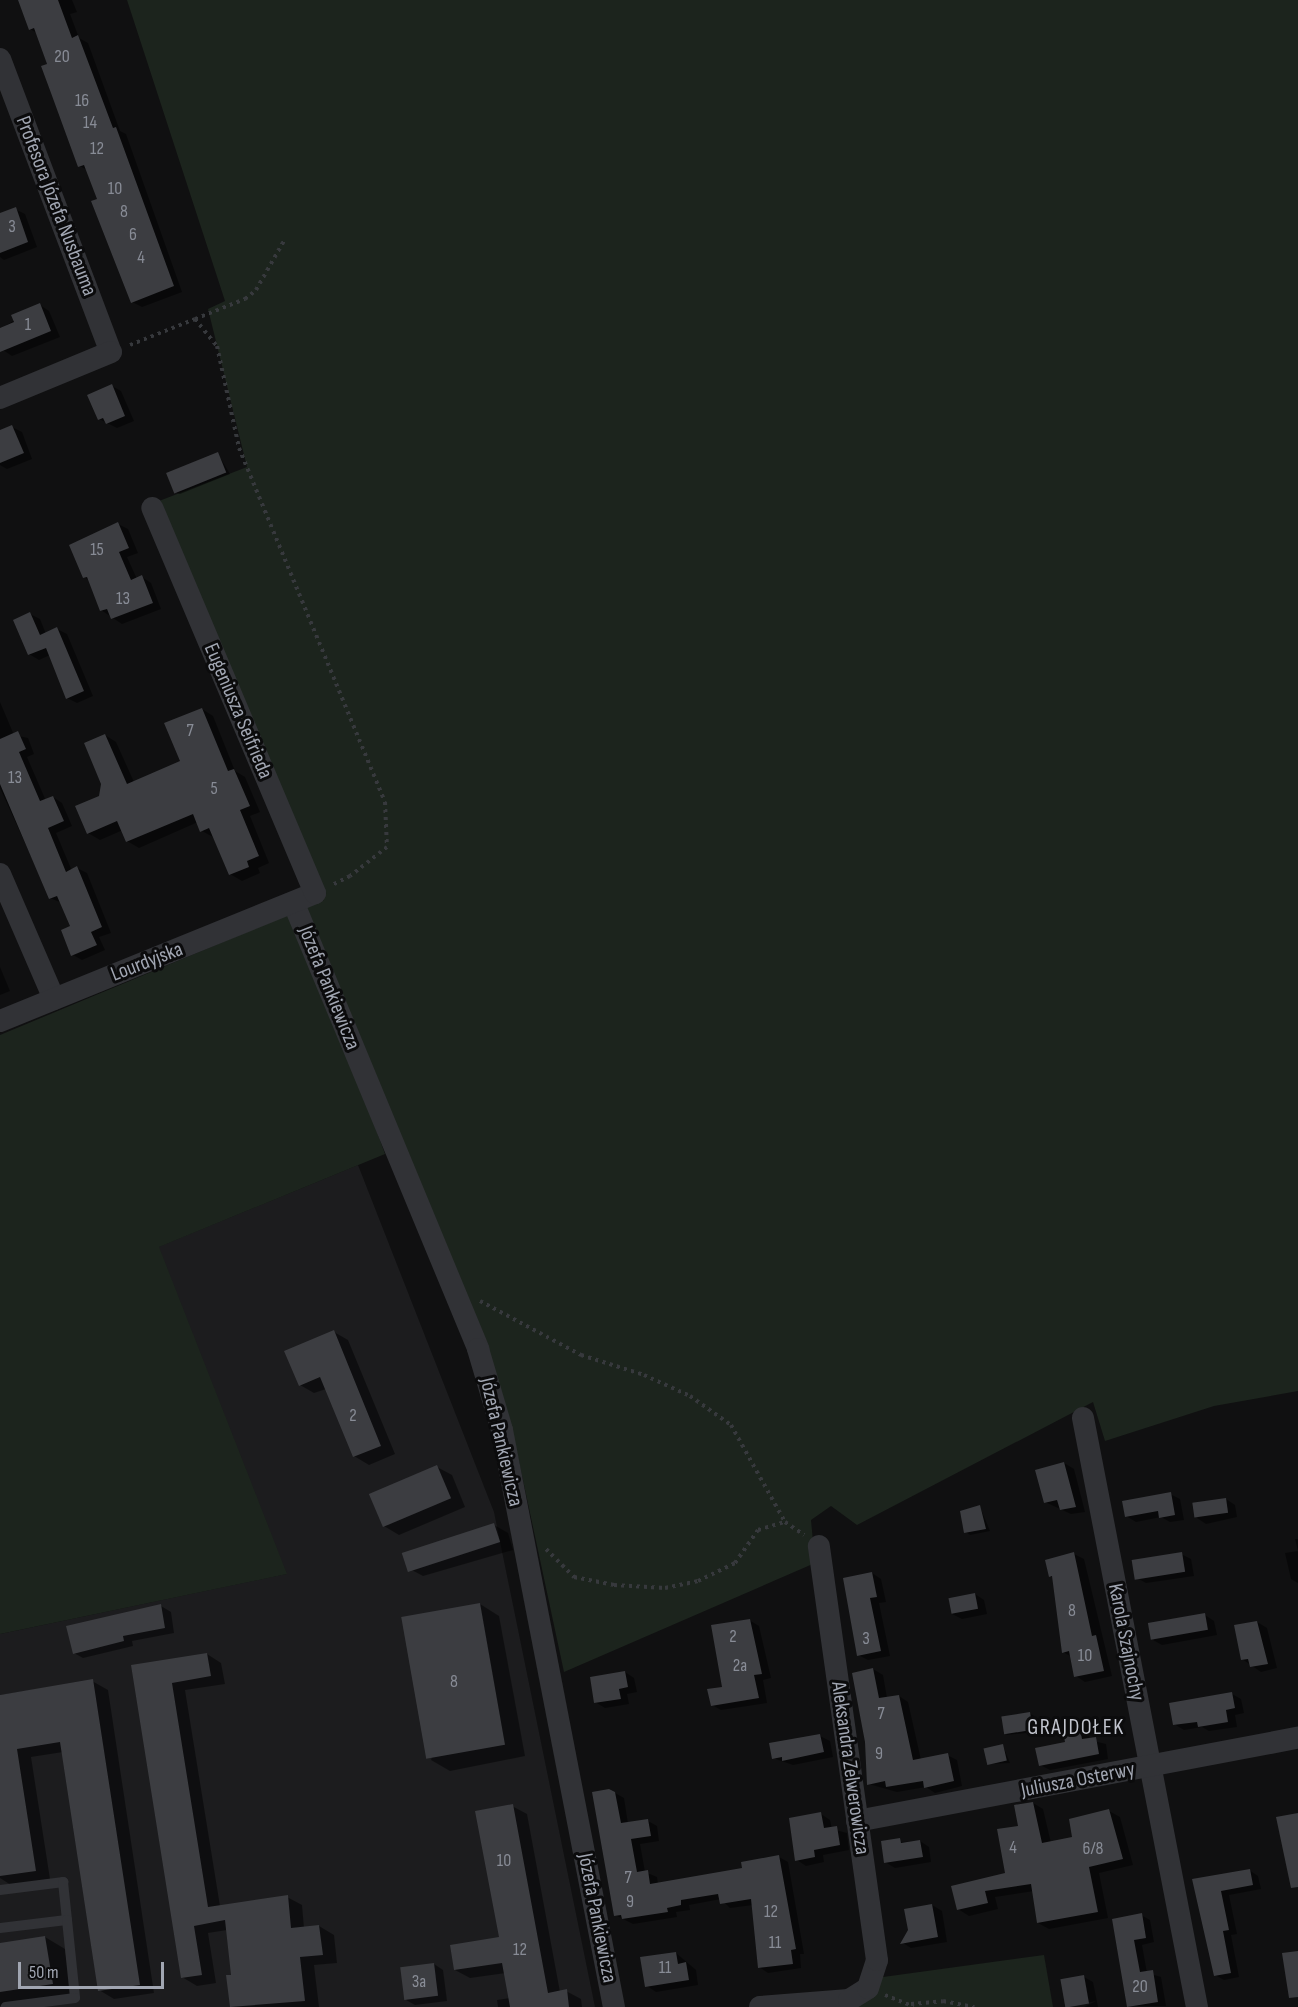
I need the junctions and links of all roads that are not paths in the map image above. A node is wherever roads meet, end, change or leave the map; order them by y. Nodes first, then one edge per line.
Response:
1 (0, 59) edge
2 (0, 398) edge
3 (152, 508) dead end
4 (0, 874) edge
5 (294, 904) junction
6 (54, 999) junction
7 (0, 1021) edge
8 (1083, 1418) dead end
9 (819, 1546) road end
10 (1298, 1738) edge
11 (1150, 1766) junction
12 (857, 1821) junction
13 (0, 1890) edge
14 (66, 1920) junction
15 (0, 1928) edge
16 (6, 2007) edge
17 (614, 2007) edge
18 (760, 2007) edge
19 (1197, 2007) edge

1 - 2 street, Profesora Józefa Nusbauma
3 - 5 street, Eugeniusza Seifrieda
4 - 6 street
5 - 6 street, Lourdyjska
5 - 17 street, Józefa Pankiewicza
6 - 7 street, Lourdyjska
8 - 11 street, Karola Szajnochy
9 - 12 street, Aleksandra Zelwerowicza
10 - 11 street, Juliusza Osterwy
11 - 12 street, Juliusza Osterwy
11 - 19 street, Karola Szajnochy
12 - 18 street, Aleksandra Zelwerowicza
13 - 14 lane
14 - 15 lane
14 - 16 lane

